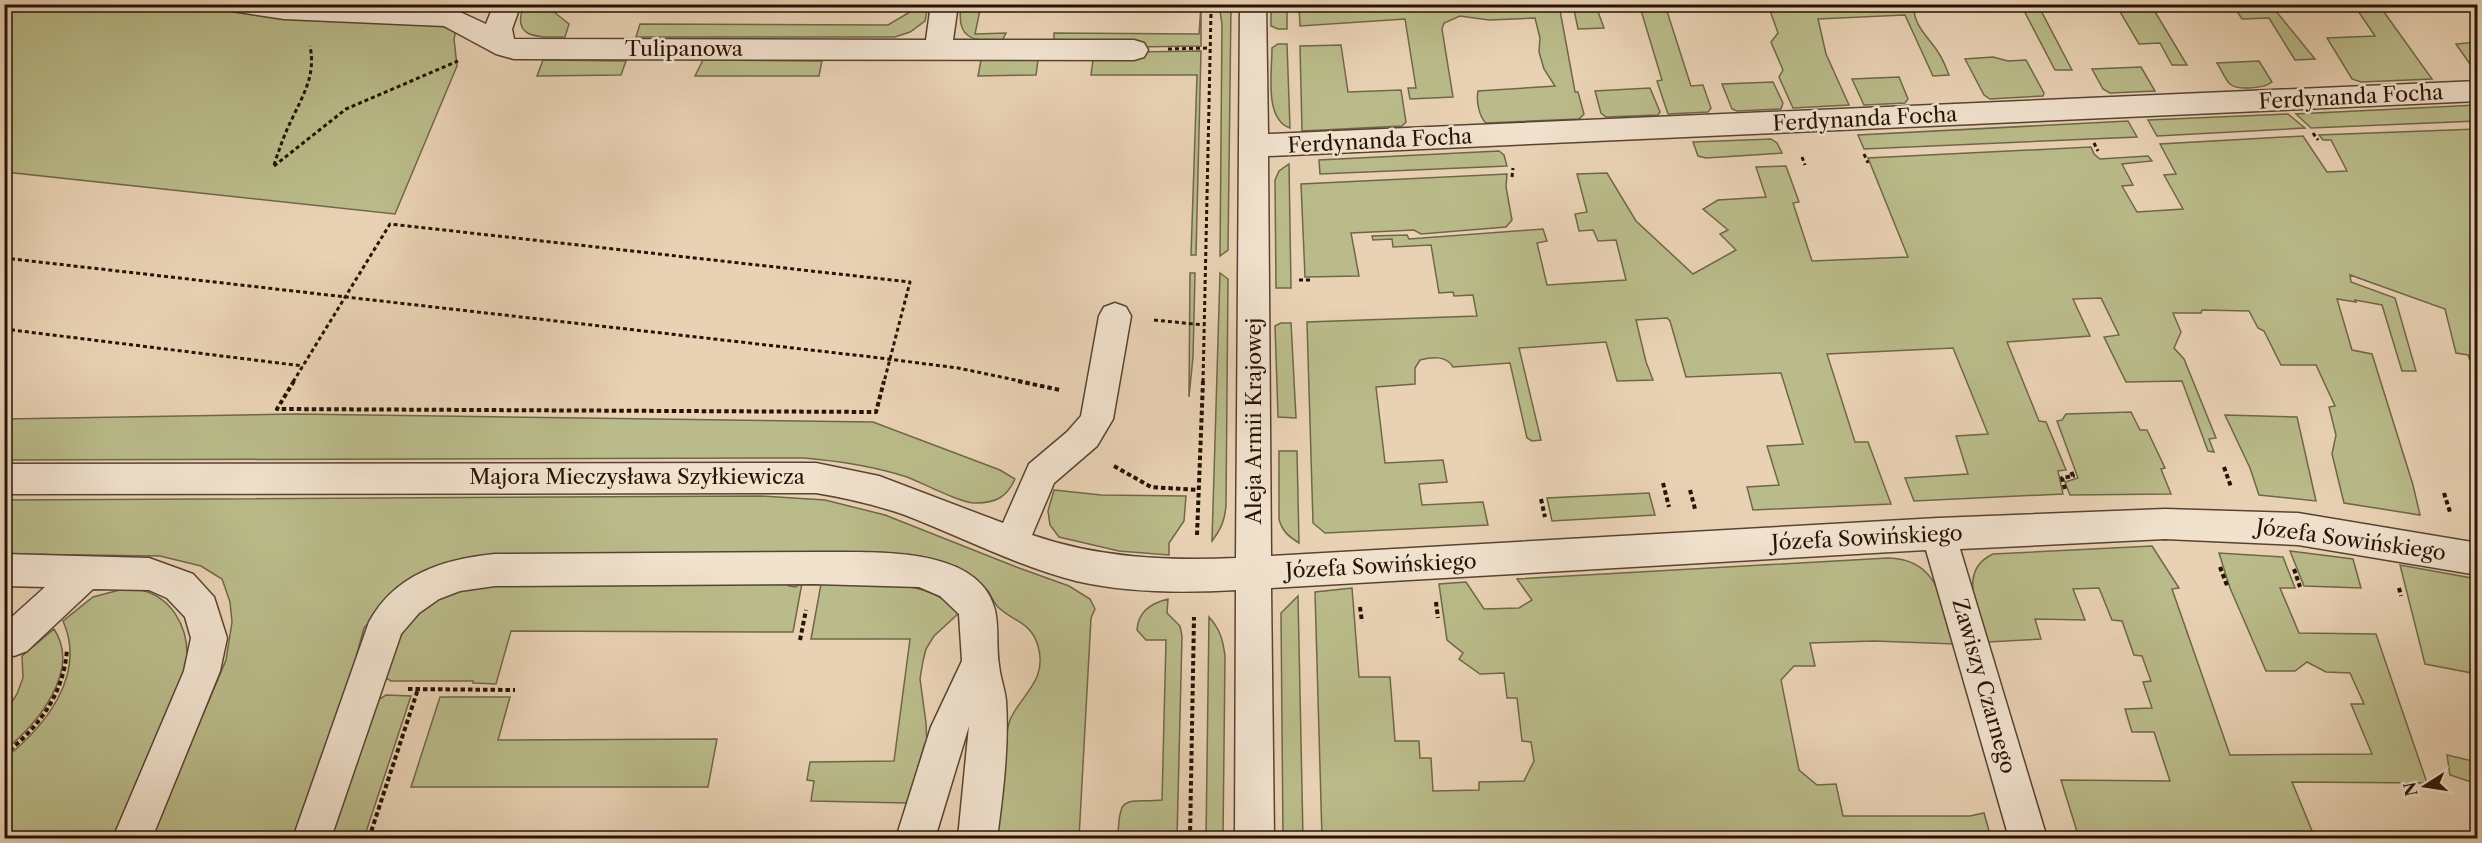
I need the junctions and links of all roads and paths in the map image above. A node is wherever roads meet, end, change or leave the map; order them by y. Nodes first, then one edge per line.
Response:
1 (242, 4) edge
2 (508, 4) edge
3 (945, 4) edge
4 (1208, 4) edge
5 (1253, 4) edge
6 (284, 10) junction
7 (501, 44) junction
8 (938, 49) junction
9 (1134, 50) dead end
10 (2478, 91) edge
11 (2094, 143) dead end
12 (1253, 146) junction
13 (2098, 151) dead end
14 (1863, 153) dead end
15 (1801, 157) dead end
16 (1868, 163) dead end
17 (1805, 165) dead end
18 (4, 258) edge
19 (1299, 280) dead end
20 (1311, 280) dead end
21 (346, 296) junction
22 (1115, 316) joint
23 (1204, 326) junction
24 (4, 329) edge
25 (891, 359) junction
26 (303, 366) junction
27 (1023, 381) dead end
28 (1077, 445) junction
29 (2071, 471) dead end
30 (4, 479) edge
31 (1663, 483) dead end
32 (1198, 490) junction
33 (2067, 494) dead end
34 (1671, 513) dead end
35 (1938, 534) junction
36 (1197, 541) dead end
37 (1012, 542) junction
38 (2478, 558) edge
39 (4, 570) edge
40 (85, 573) junction
41 (1254, 573) junction
42 (45, 611) junction
43 (806, 613) dead end
44 (1194, 616) dead end
45 (14, 639) dead end
46 (800, 640) dead end
47 (980, 664) junction
48 (365, 688) junction
49 (418, 689) junction
50 (515, 690) dead end
51 (4, 754) edge
52 (133, 838) edge
53 (312, 838) edge
54 (369, 838) edge
55 (916, 838) edge
56 (978, 838) edge
57 (1190, 838) edge
58 (1254, 838) edge
59 (2028, 838) edge

1 - 6 street, Tulipanowa
2 - 7 street
3 - 8 street
4 - 23 path
5 - 12 street, Aleja Armii Krajowej
6 - 7 street, Tulipanowa
6 - 7 path
7 - 8 street, Tulipanowa
8 - 9 street, Tulipanowa
10 - 12 street, Ferdynanda Focha
11 - 13 path
12 - 41 street, Aleja Armii Krajowej
14 - 16 path
15 - 17 path
18 - 21 path
19 - 20 path
21 - 25 path
21 - 25 path
21 - 26 path
22 - 23 path
22 - 28 street
23 - 32 path
24 - 26 path
25 - 26 path
25 - 27 path
28 - 32 path
28 - 37 street
29 - 33 path
30 - 37 street, Majora Mieczysława Szyłkiewicza
31 - 34 path
32 - 36 path
35 - 38 street, Józefa Sowińskiego
35 - 41 street, Józefa Sowińskiego
35 - 59 street, Zawiszy Czarnego
37 - 41 street, Majora Mieczysława Szyłkiewicza
39 - 40 street
40 - 42 street
40 - 52 street
41 - 58 street, Aleja Armii Krajowej
42 - 45 street
42 - 51 path
43 - 46 path
44 - 57 path
47 - 48 street
47 - 55 street
47 - 56 street
48 - 49 path
48 - 53 street
49 - 50 path
49 - 54 path

